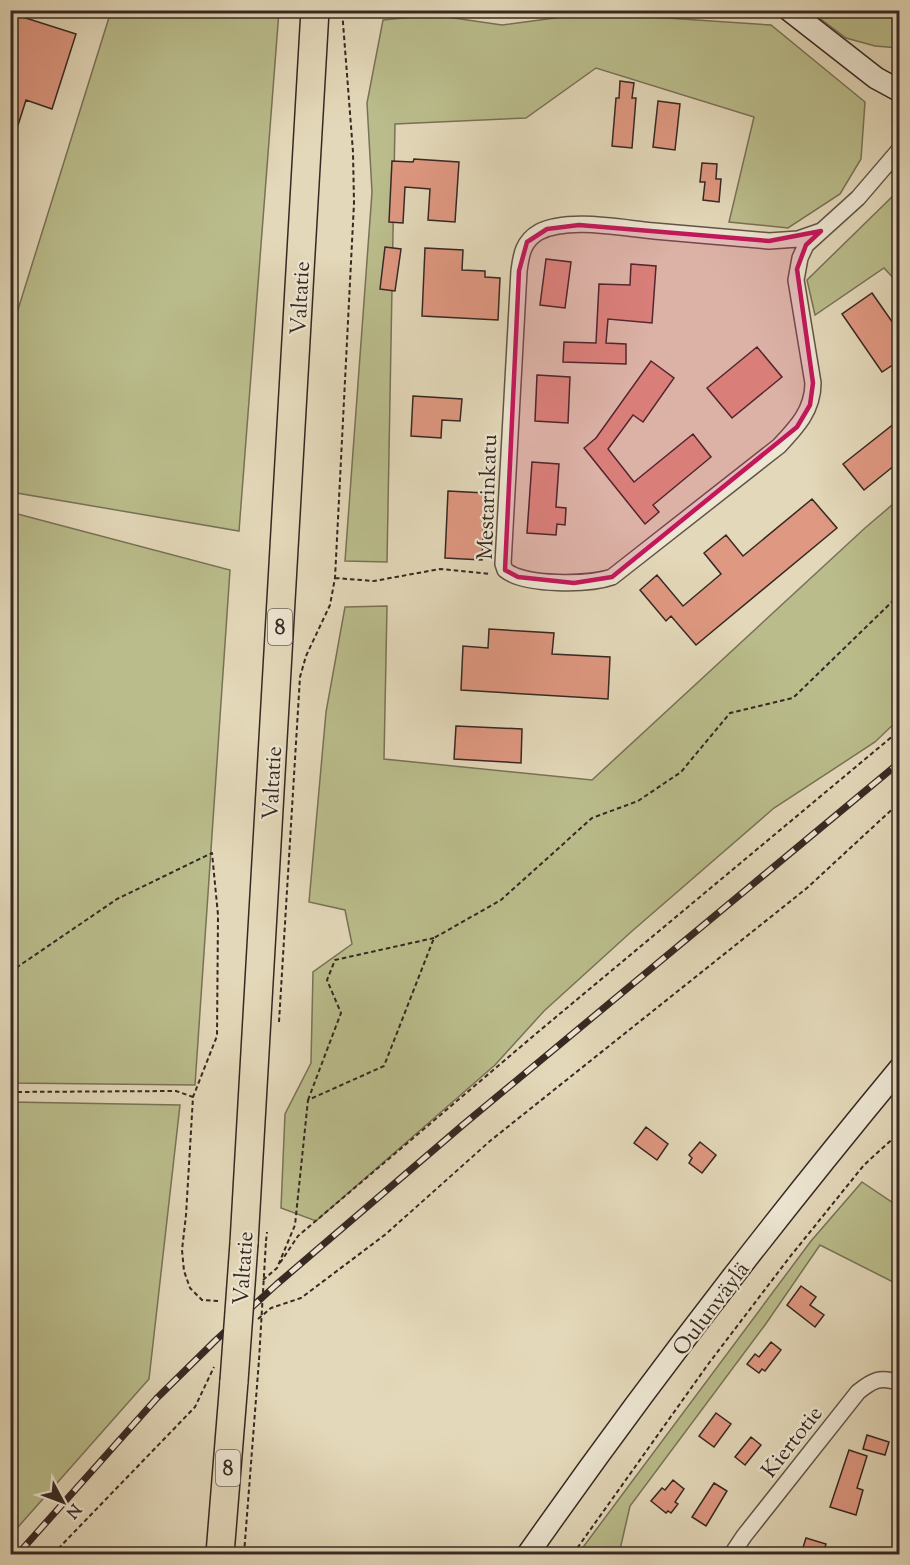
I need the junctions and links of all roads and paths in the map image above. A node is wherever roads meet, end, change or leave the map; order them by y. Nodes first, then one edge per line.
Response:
1 (315, 10) edge
2 (342, 10) edge
3 (789, 10) edge
4 (900, 91) edge
5 (900, 148) edge
6 (820, 231) junction
7 (518, 577) junction
8 (334, 578) junction
9 (900, 594) edge
10 (900, 730) edge
11 (900, 802) edge
12 (434, 938) junction
13 (10, 972) edge
14 (279, 1023) dead end
15 (900, 1068) edge
16 (10, 1092) edge
17 (193, 1097) junction
18 (308, 1100) junction
19 (900, 1132) edge
20 (259, 1238) junction
21 (225, 1301) dead end
22 (267, 1311) dead end
23 (225, 1371) junction
24 (900, 1383) edge
25 (53, 1554) edge
26 (219, 1554) edge
27 (244, 1554) edge
28 (528, 1554) edge
29 (573, 1554) edge
30 (732, 1554) edge

1 - 20 highway, Valtatie / 8
2 - 8 path
3 - 4 main road
5 - 6 street, Mestarinkatu
6 - 7 street, Mestarinkatu
6 - 7 street, Mestarinkatu
7 - 8 path
8 - 14 path
9 - 12 path
10 - 18 path
11 - 22 path
12 - 18 path
12 - 18 path
13 - 17 path
15 - 28 main road, Oulunväylä
16 - 17 path
17 - 21 path
19 - 29 path
20 - 23 highway, Valtatie / 8, bridge
20 - 27 path, bridge
23 - 25 path
23 - 26 highway, Valtatie / 8
24 - 30 street, Kiertotie

